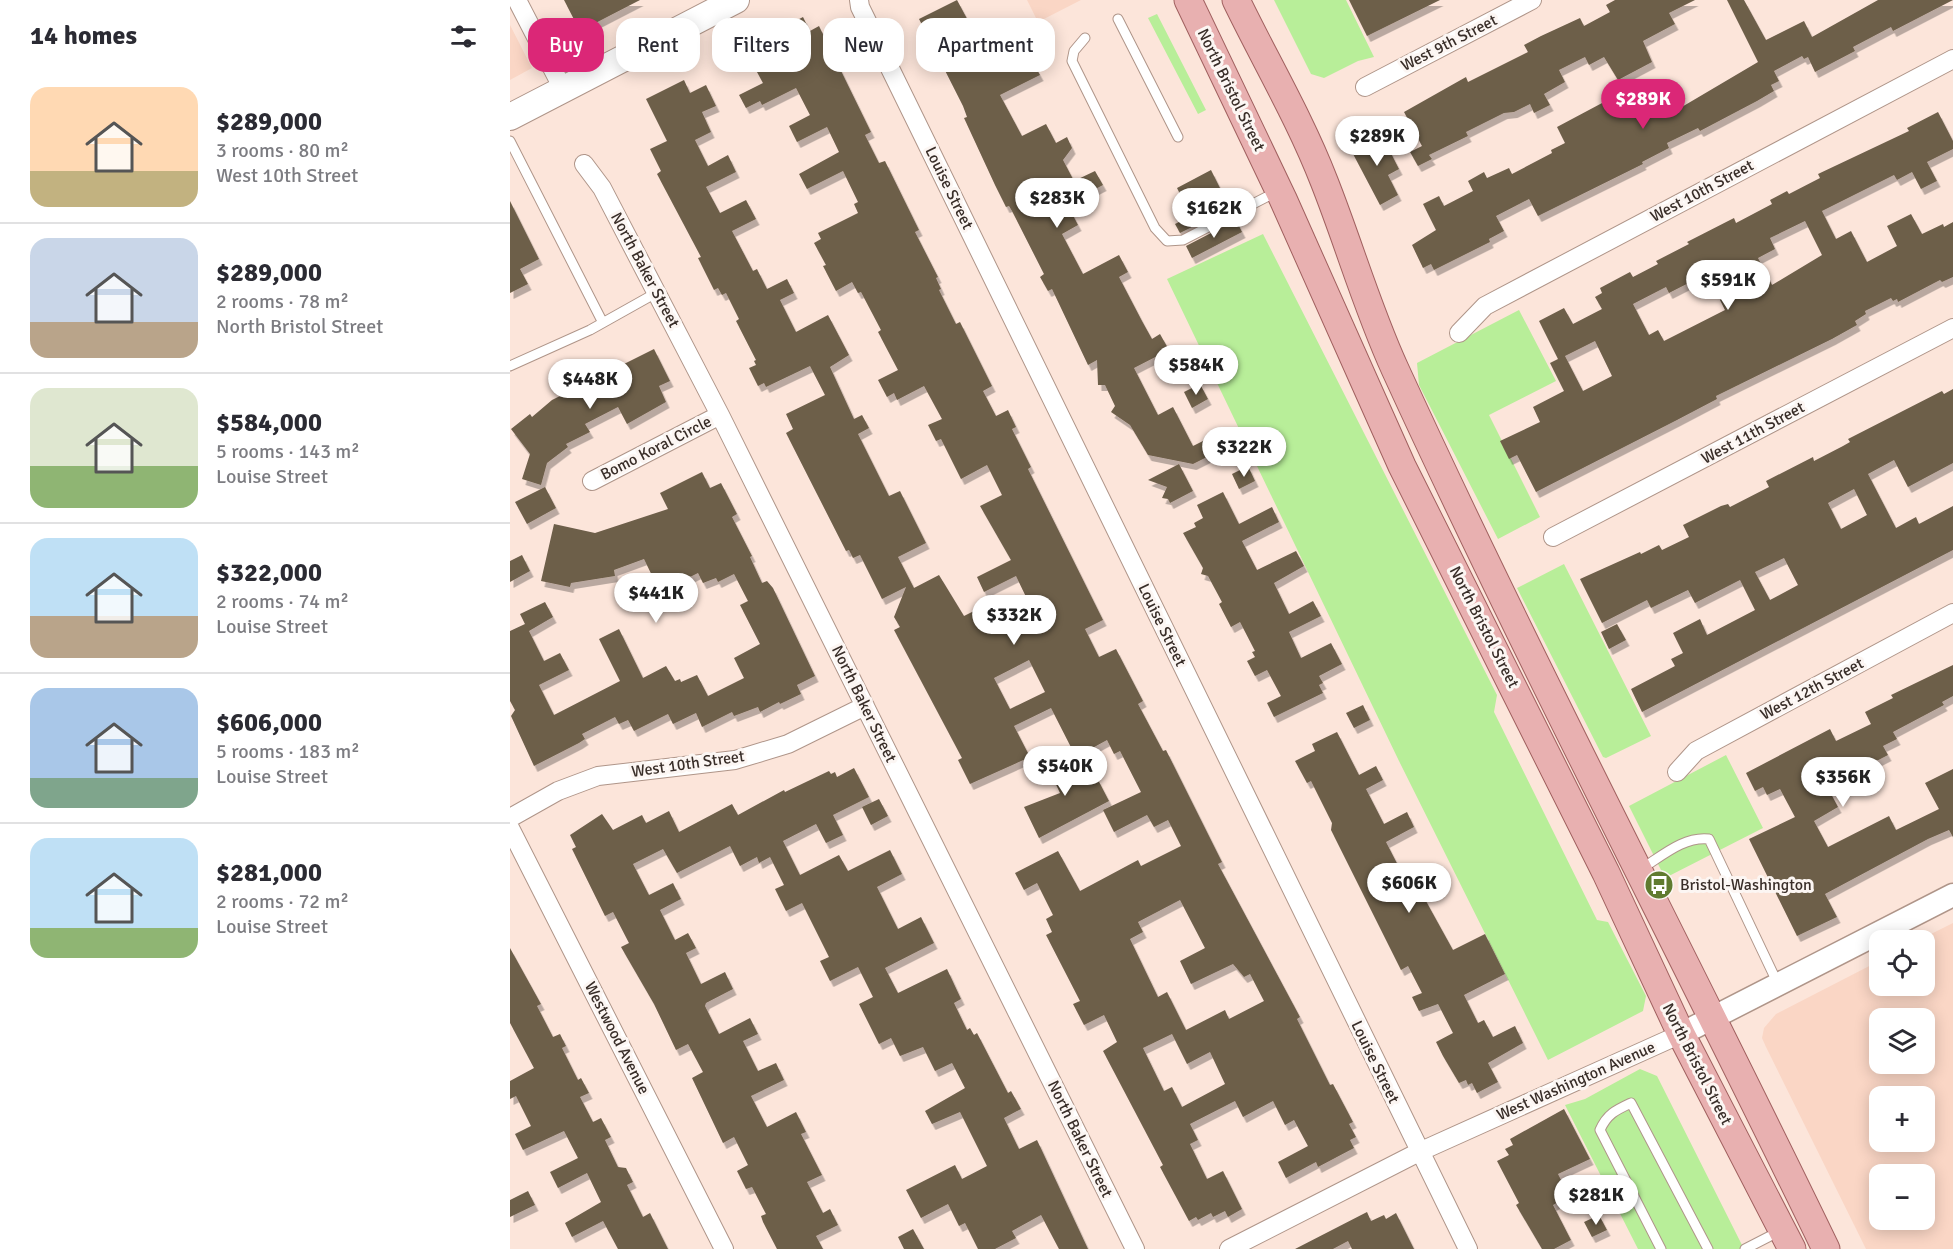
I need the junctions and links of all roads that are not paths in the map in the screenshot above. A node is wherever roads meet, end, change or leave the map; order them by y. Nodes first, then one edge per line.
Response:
1 (517, 0) edge
2 (1188, 0) edge
3 (1236, 0) edge
4 (1532, 0) edge
5 (725, 2) edge
6 (860, 3) edge
7 (1118, 19) dead end
8 (1085, 38) dead end
9 (1953, 59) edge
10 (1365, 87) dead end
11 (563, 89) junction
12 (510, 117) edge
13 (1178, 137) dead end
14 (510, 141) edge
15 (584, 164) dead end
16 (1279, 191) junction
17 (656, 293) junction
18 (602, 321) junction
19 (1953, 328) edge
20 (1459, 333) dead end
21 (510, 366) edge
22 (720, 415) junction
23 (592, 481) dead end
24 (1553, 537) dead end
25 (1953, 614) edge
26 (865, 706) junction
27 (1677, 772) dead end
28 (510, 818) edge
29 (510, 828) edge
30 (1640, 870) junction
31 (1953, 895) edge
32 (1778, 984) junction
33 (1714, 1019) junction
34 (1681, 1034) junction
35 (1419, 1152) junction
36 (1787, 1240) edge
37 (724, 1249) edge
38 (1135, 1249) edge
39 (1229, 1249) edge
40 (1468, 1249) edge
41 (1661, 1249) edge
42 (1708, 1249) edge
43 (1745, 1249) edge
44 (1826, 1249) edge

1 - 11 street
2 - 16 main road, North Bristol Street
3 - 30 main road, North Bristol Street
4 - 10 street, West 9th Street
5 - 11 main road
6 - 35 street, Louise Street
7 - 13 lane
8 - 16 lane
9 - 20 street, West 10th Street
11 - 12 main road
14 - 18 lane
15 - 17 street, North Baker Street
16 - 34 main road, North Bristol Street
17 - 18 lane
17 - 22 street, North Baker Street
18 - 21 lane
19 - 24 street, West 11th Street
22 - 23 street, Bomo Koral Circle
22 - 26 street, North Baker Street
25 - 27 street, West 12th Street
26 - 28 street, West 10th Street
26 - 38 street, North Baker Street
29 - 37 street, Westwood Avenue
30 - 32 lane
30 - 33 main road, North Bristol Street
31 - 32 street, West Washington Avenue
32 - 33 street, West Washington Avenue
33 - 34 street, West Washington Avenue
33 - 44 main road, North Bristol Street
34 - 35 street, West Washington Avenue
34 - 36 main road, North Bristol Street
35 - 39 street, West Washington Avenue
35 - 40 street, Louise Street
36 - 43 lane
41 - 42 lane

